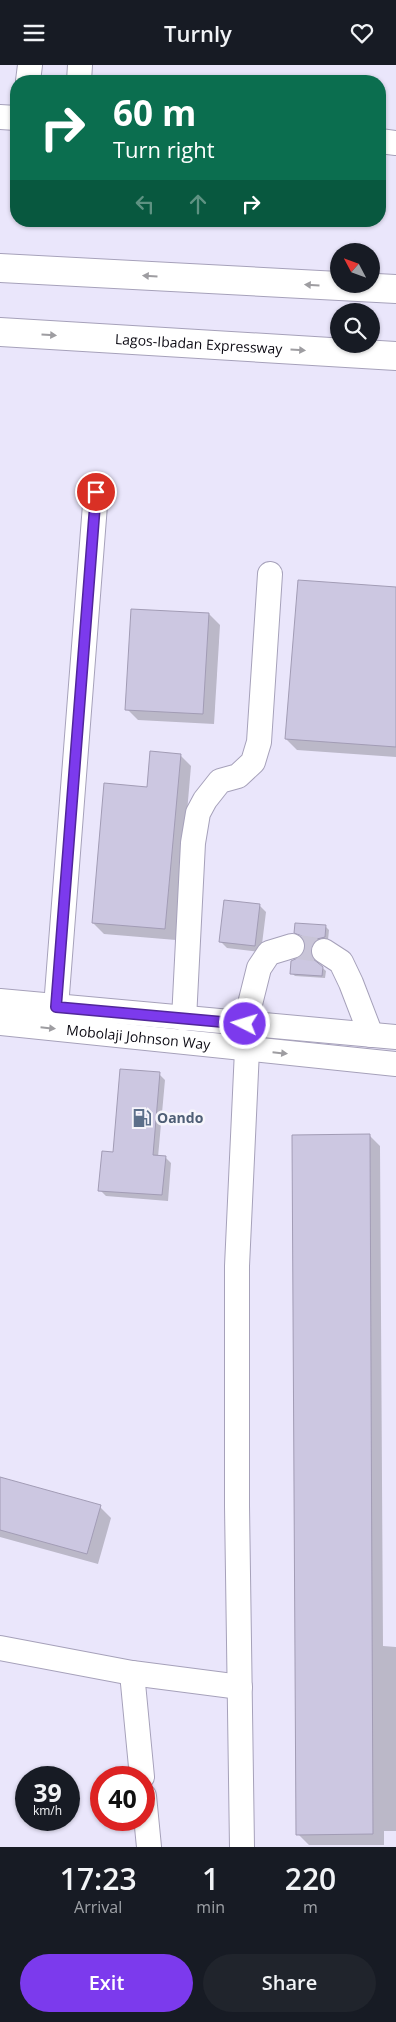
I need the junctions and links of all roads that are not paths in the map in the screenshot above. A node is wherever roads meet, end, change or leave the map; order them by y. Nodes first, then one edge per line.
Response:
1 (0, 268) edge
2 (396, 289) edge
3 (4, 336) edge
4 (396, 356) edge
5 (96, 492) dead end
6 (270, 574) dead end
7 (292, 946) tunnel mouth
8 (324, 951) tunnel mouth
9 (0, 1001) edge
10 (56, 1007) junction
11 (184, 1019) junction
12 (0, 1023) edge
13 (245, 1024) junction
14 (371, 1035) junction
15 (396, 1037) edge
16 (247, 1050) junction
17 (396, 1064) edge
18 (0, 1648) edge
19 (132, 1673) junction
20 (240, 1687) junction
21 (141, 1766) edge
22 (147, 1831) edge
23 (149, 1847) edge
24 (242, 1847) edge

2 -> 1 highway
3 -> 4 highway, Lagos-Ibadan Expressway
5 - 10 street
6 - 11 street
7 - 13 street
8 - 14 street
9 - 10 street, Mobolaji Johnson Way
10 - 11 street, Mobolaji Johnson Way
11 - 13 street, Mobolaji Johnson Way
12 -> 16 street, Mobolaji Johnson Way
13 - 14 street, Mobolaji Johnson Way
14 - 15 street, Mobolaji Johnson Way
16 -> 17 street, Mobolaji Johnson Way
16 - 20 street
18 - 19 street
19 - 20 street
19 - 21 street
20 - 24 street
22 - 23 street

